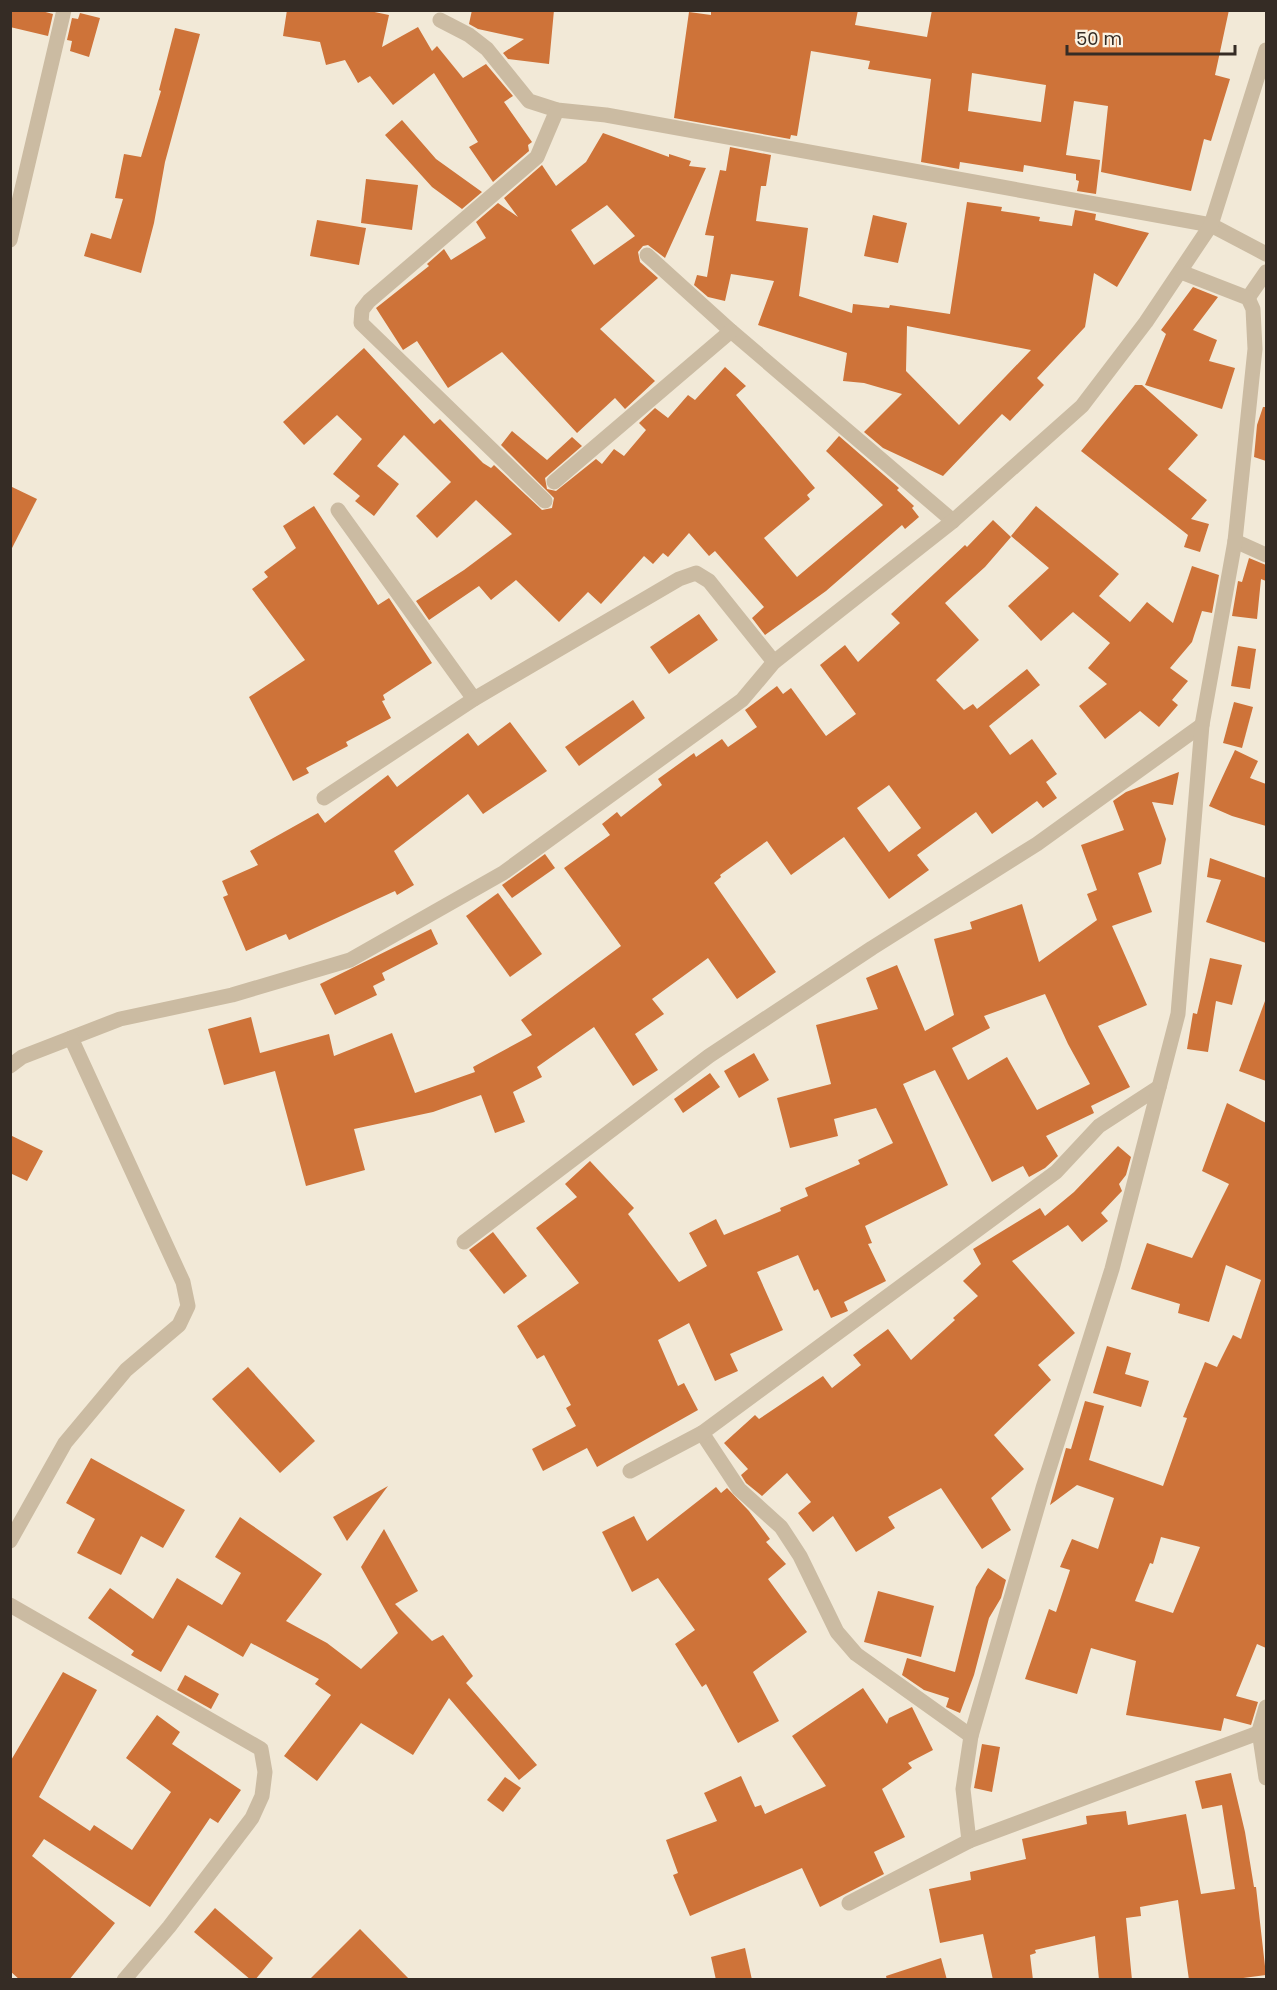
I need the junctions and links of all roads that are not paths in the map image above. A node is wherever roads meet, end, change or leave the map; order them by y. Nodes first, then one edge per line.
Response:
1 (64, 10) edge
2 (440, 20) dead end
3 (1266, 50) edge
4 (557, 110) junction
5 (1211, 225) junction
6 (10, 240) edge
7 (1266, 254) edge
8 (647, 255) dead end
9 (1181, 272) junction
10 (1266, 272) edge
11 (1248, 298) junction
12 (731, 331) junction
13 (554, 482) dead end
14 (545, 501) dead end
15 (338, 510) dead end
16 (953, 520) junction
17 (1235, 541) junction
18 (1266, 555) edge
19 (774, 662) junction
20 (474, 699) junction
21 (1202, 725) junction
22 (324, 798) dead end
23 (70, 1038) junction
24 (10, 1066) edge
25 (1159, 1087) junction
26 (464, 1242) dead end
27 (702, 1433) junction
28 (630, 1471) dead end
29 (10, 1541) edge
30 (10, 1605) edge
31 (1266, 1707) edge
32 (1263, 1731) edge
33 (971, 1736) junction
34 (1266, 1778) edge
35 (969, 1841) junction
36 (849, 1903) dead end
37 (124, 1980) edge

1 - 6 street
2 - 4 street
3 - 5 street
4 - 5 street
4 - 14 street
5 - 7 street
5 - 9 street
8 - 12 street
9 - 11 street
9 - 16 street
10 - 11 street
11 - 17 street
12 - 13 street
12 - 16 street
15 - 20 street
16 - 19 street
17 - 18 street
17 - 21 street
19 - 20 street
19 - 23 street
20 - 22 street
21 - 25 street
21 - 26 street
23 - 24 street
23 - 29 street
25 - 27 street
25 - 33 street
27 - 28 street
27 - 33 street
30 - 37 street
31 - 32 street
32 - 34 street
32 - 35 street
33 - 35 street
35 - 36 street

